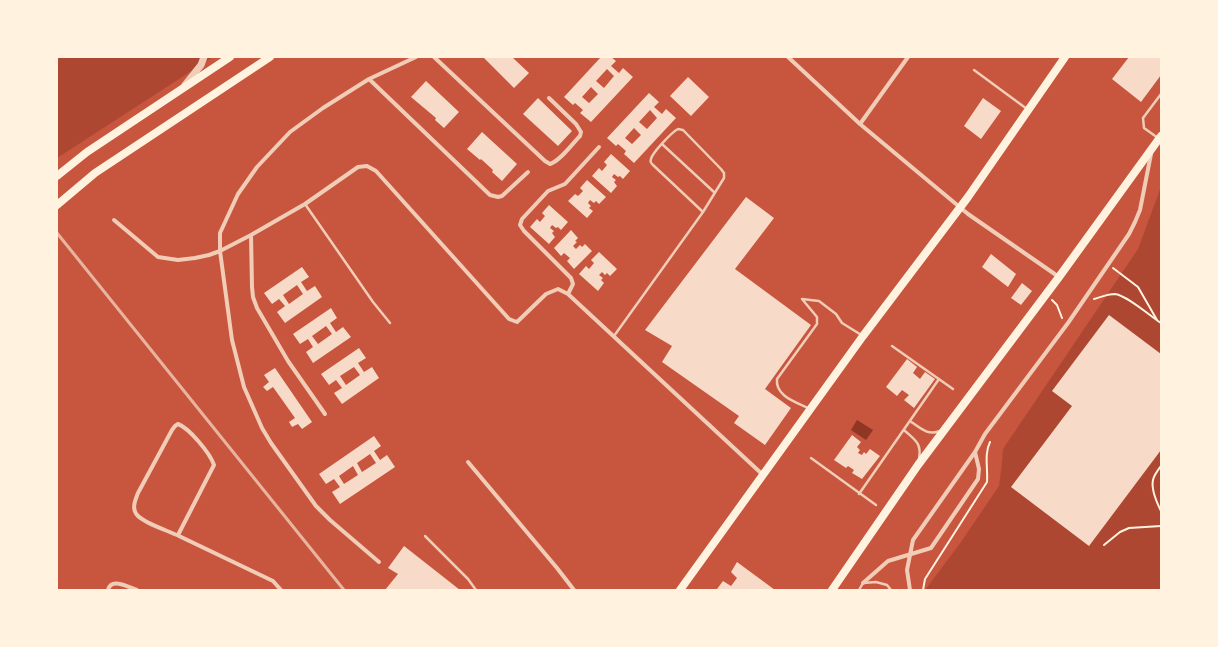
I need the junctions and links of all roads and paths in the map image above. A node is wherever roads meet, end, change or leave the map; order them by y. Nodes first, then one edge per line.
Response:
1 (204, 57) edge
2 (230, 57) edge
3 (270, 57) edge
4 (416, 57) edge
5 (434, 57) edge
6 (788, 57) edge
7 (908, 57) edge
8 (1065, 57) edge
9 (974, 70) dead end
10 (369, 79) junction
11 (179, 91) junction
12 (1161, 94) edge
13 (549, 98) dead end
14 (1027, 110) junction
15 (860, 124) junction
16 (1160, 137) edge
17 (662, 144) junction
18 (599, 147) dead end
19 (1152, 147) junction
20 (528, 172) dead end
21 (57, 176) edge
22 (715, 193) junction
23 (305, 204) junction
24 (57, 205) edge
25 (960, 206) junction
26 (703, 212) junction
27 (114, 220) dead end
28 (251, 235) junction
29 (220, 251) junction
30 (1108, 265) junction
31 (1059, 277) junction
32 (568, 294) junction
33 (1045, 295) junction
34 (1090, 304) dead end
35 (1158, 321) junction
36 (390, 323) dead end
37 (1068, 323) junction
38 (1161, 323) edge
39 (614, 336) junction
40 (863, 336) junction
41 (892, 346) dead end
42 (939, 379) junction
43 (953, 389) dead end
44 (810, 409) junction
45 (325, 414) dead end
46 (910, 421) junction
47 (947, 428) junction
48 (904, 430) junction
49 (992, 439) dead end
50 (975, 452) junction
51 (811, 458) dead end
52 (468, 462) dead end
53 (918, 466) junction
54 (1161, 466) edge
55 (762, 474) junction
56 (859, 494) junction
57 (876, 505) dead end
58 (1161, 511) edge
59 (1161, 526) edge
60 (178, 535) junction
61 (425, 536) dead end
62 (1104, 545) dead end
63 (910, 554) junction
64 (379, 562) dead end
65 (863, 583) junction
66 (108, 590) edge
67 (137, 590) edge
68 (281, 590) edge
69 (476, 590) edge
70 (574, 590) edge
71 (680, 590) edge
72 (832, 590) edge
73 (859, 590) edge
74 (891, 590) edge
75 (910, 590) edge
76 (923, 590) edge

1 - 11 street
2 - 11 main road
3 - 24 main road
4 - 10 street
5 - 13 street
6 - 15 street
7 - 15 street
8 - 14 main road
9 - 14 lane
10 - 20 street
10 - 29 street
11 - 21 main road
12 - 16 lane
14 - 25 main road
15 - 25 street
16 - 19 main road
17 - 22 lane
17 - 22 lane
17 - 26 lane
18 - 32 street
19 - 30 street
19 - 31 main road
22 - 26 lane
23 - 28 street
23 - 32 street
23 - 36 lane
25 - 31 street
25 - 40 main road
26 - 39 lane
27 - 29 street
28 - 29 street
28 - 45 street
29 - 64 street
30 - 35 path
30 - 37 street
31 - 33 main road
32 - 39 street
33 - 37 path
33 - 47 main road
34 - 35 path
35 - 38 path
37 - 50 street
39 - 55 street
40 - 44 main road
40 - 44 lane
41 - 42 lane
42 - 43 lane
42 - 46 lane
44 - 55 main road
46 - 47 lane
46 - 48 lane
47 - 53 main road
48 - 53 lane
48 - 56 lane
49 - 76 path
50 - 63 street
50 - 63 street
51 - 56 lane
52 - 70 street
53 - 72 main road
54 - 58 path
55 - 71 main road
56 - 57 lane
59 - 62 path
60 - 60 street
60 - 68 street
61 - 69 lane
63 - 65 street
63 - 75 street
65 - 73 lane
65 - 74 lane
66 - 67 street

